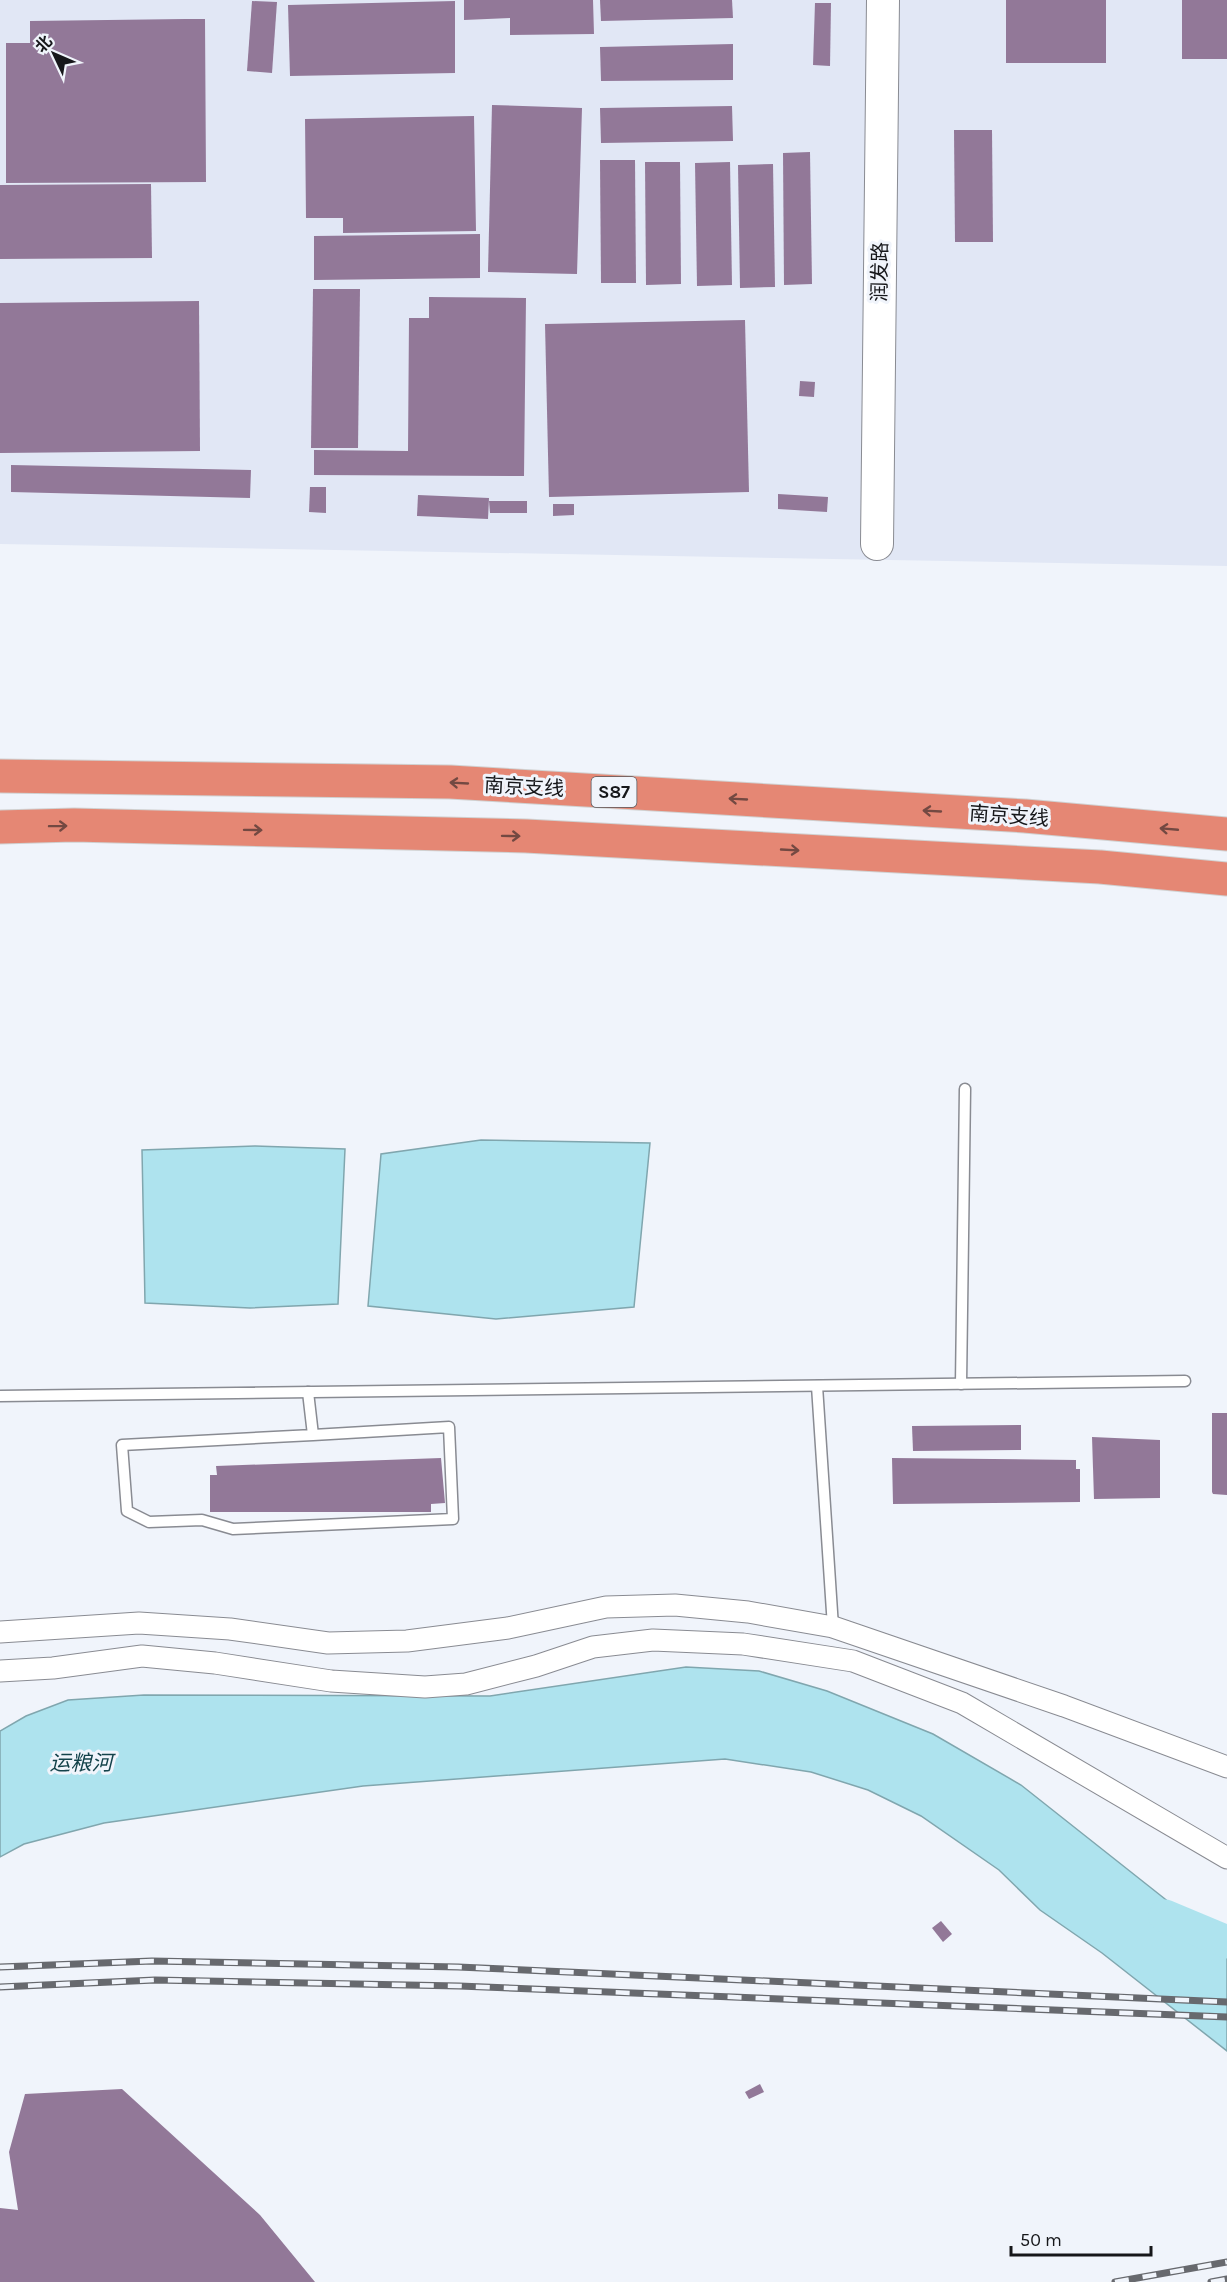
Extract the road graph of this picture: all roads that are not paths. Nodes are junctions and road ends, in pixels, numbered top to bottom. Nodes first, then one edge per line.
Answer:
1 (883, 0) edge
2 (877, 544) dead end
3 (0, 776) edge
4 (0, 826) edge
5 (1227, 834) edge
6 (1227, 879) edge
7 (965, 1089) dead end
8 (1185, 1381) dead end
9 (961, 1384) junction
10 (817, 1386) junction
11 (308, 1392) junction
12 (0, 1396) edge
13 (313, 1435) junction
14 (833, 1627) junction
15 (0, 1632) edge
16 (0, 1671) edge
17 (1227, 1767) edge
18 (1227, 1858) edge

1 - 2 street, 润发路
5 -> 3 highway, 南京支线 / S87
4 -> 6 highway
7 - 9 lane
8 - 9 lane
9 - 10 lane
10 - 11 lane
10 - 14 lane
11 - 12 lane
11 - 13 lane
13 - 13 lane
14 - 15 street
14 - 17 street
16 - 18 street

